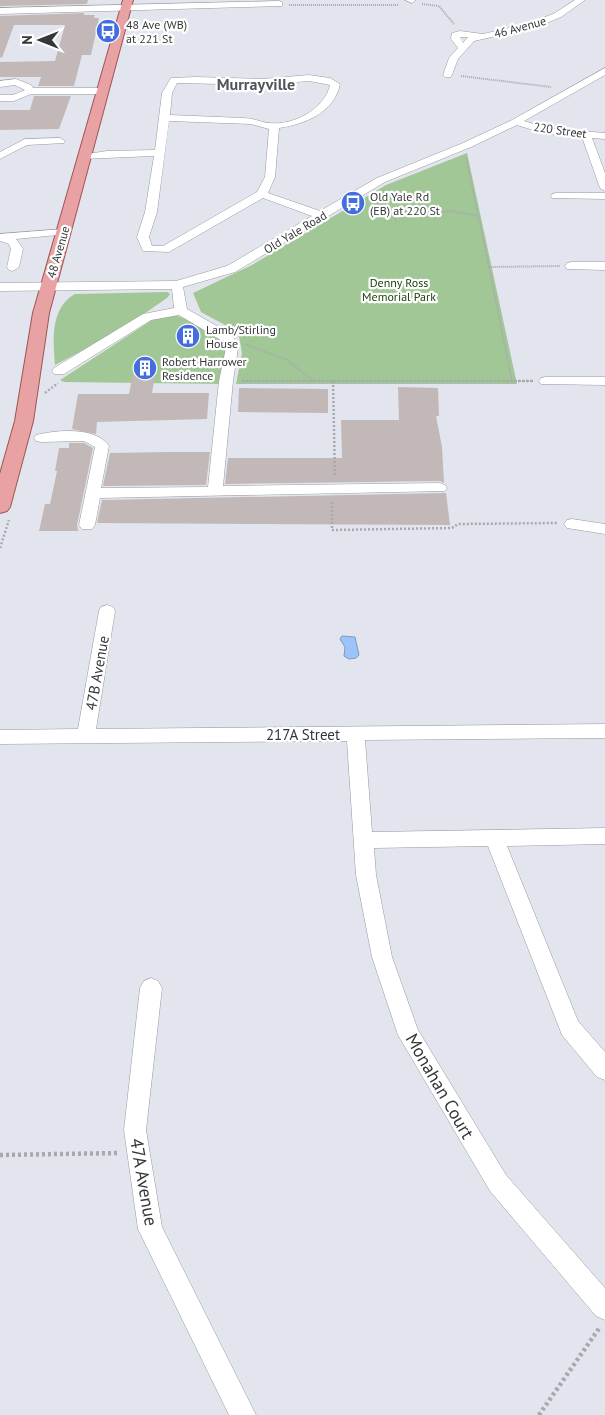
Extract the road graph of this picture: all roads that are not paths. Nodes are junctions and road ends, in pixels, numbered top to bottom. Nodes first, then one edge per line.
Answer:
1 (581, 0) edge
2 (234, 2) edge
3 (127, 4) edge
4 (278, 4) road end
5 (0, 11) edge
6 (484, 36) junction
7 (464, 48) junction
8 (605, 71) edge
9 (448, 75) road end
10 (0, 84) edge
11 (30, 91) junction
12 (103, 91) junction
13 (0, 98) edge
14 (165, 118) junction
15 (516, 122) junction
16 (272, 126) junction
17 (586, 135) junction
18 (605, 136) edge
19 (60, 141) dead end
20 (159, 155) junction
21 (0, 156) edge
22 (85, 157) junction
23 (605, 188) edge
24 (262, 194) junction
25 (556, 196) dead end
26 (605, 196) edge
27 (322, 216) junction
28 (64, 232) junction
29 (1, 238) edge
30 (571, 266) road end
31 (605, 266) edge
32 (14, 267) dead end
33 (176, 285) junction
34 (0, 287) edge
35 (48, 288) junction
36 (181, 311) junction
37 (58, 376) road end
38 (546, 382) road end
39 (605, 382) edge
40 (41, 438) dead end
41 (440, 488) dead end
42 (215, 491) junction
43 (93, 492) junction
44 (0, 506) edge
45 (572, 524) dead end
46 (87, 525) dead end
47 (605, 528) edge
48 (107, 611) dead end
49 (356, 734) junction
50 (86, 736) junction
51 (604, 736) edge
52 (0, 737) edge
53 (605, 836) edge
54 (495, 839) junction
55 (364, 840) junction
56 (151, 988) dead end
57 (605, 1069) edge
58 (605, 1306) edge
59 (243, 1415) edge

1 - 6 street, 46 Avenue
2 - 3 street
2 - 4 street
3 - 5 street
3 - 12 main road, 48 Avenue
6 - 7 street, 46 Avenue
6 - 7 street, 46 Avenue
7 - 9 street, 46 Avenue
8 - 15 street, Old Yale Road
10 - 11 street
11 - 12 street
11 - 13 street
12 - 22 main road, 48 Avenue
14 - 16 street
14 - 16 street
14 - 20 street
15 - 17 street, 220 Street
15 - 27 street, Old Yale Road
16 - 24 street
17 - 18 street, 220 Street
17 - 23 street
19 - 21 street
20 - 22 street
20 - 24 street
22 - 28 main road, 48 Avenue
24 - 27 street
25 - 26 street
27 - 33 street, Old Yale Road
28 - 29 street
28 - 35 main road, 48 Avenue
29 - 32 street
30 - 31 street
33 - 35 street, Old Yale Road
33 - 36 street
34 - 35 street, Old Yale Road
35 - 44 main road, 48 Avenue
36 - 37 street
36 - 42 street
38 - 39 street
40 - 43 street
41 - 42 street
42 - 43 street
43 - 46 street
45 - 47 street
48 - 50 street, 47B Avenue
49 - 50 street, 217A Street
49 - 51 street, 217A Street
49 - 55 street, Monahan Court
50 - 52 street, 217A Street
53 - 54 street
54 - 55 street
54 - 57 street
55 - 58 street, Monahan Court
56 - 59 street, 47A Avenue

